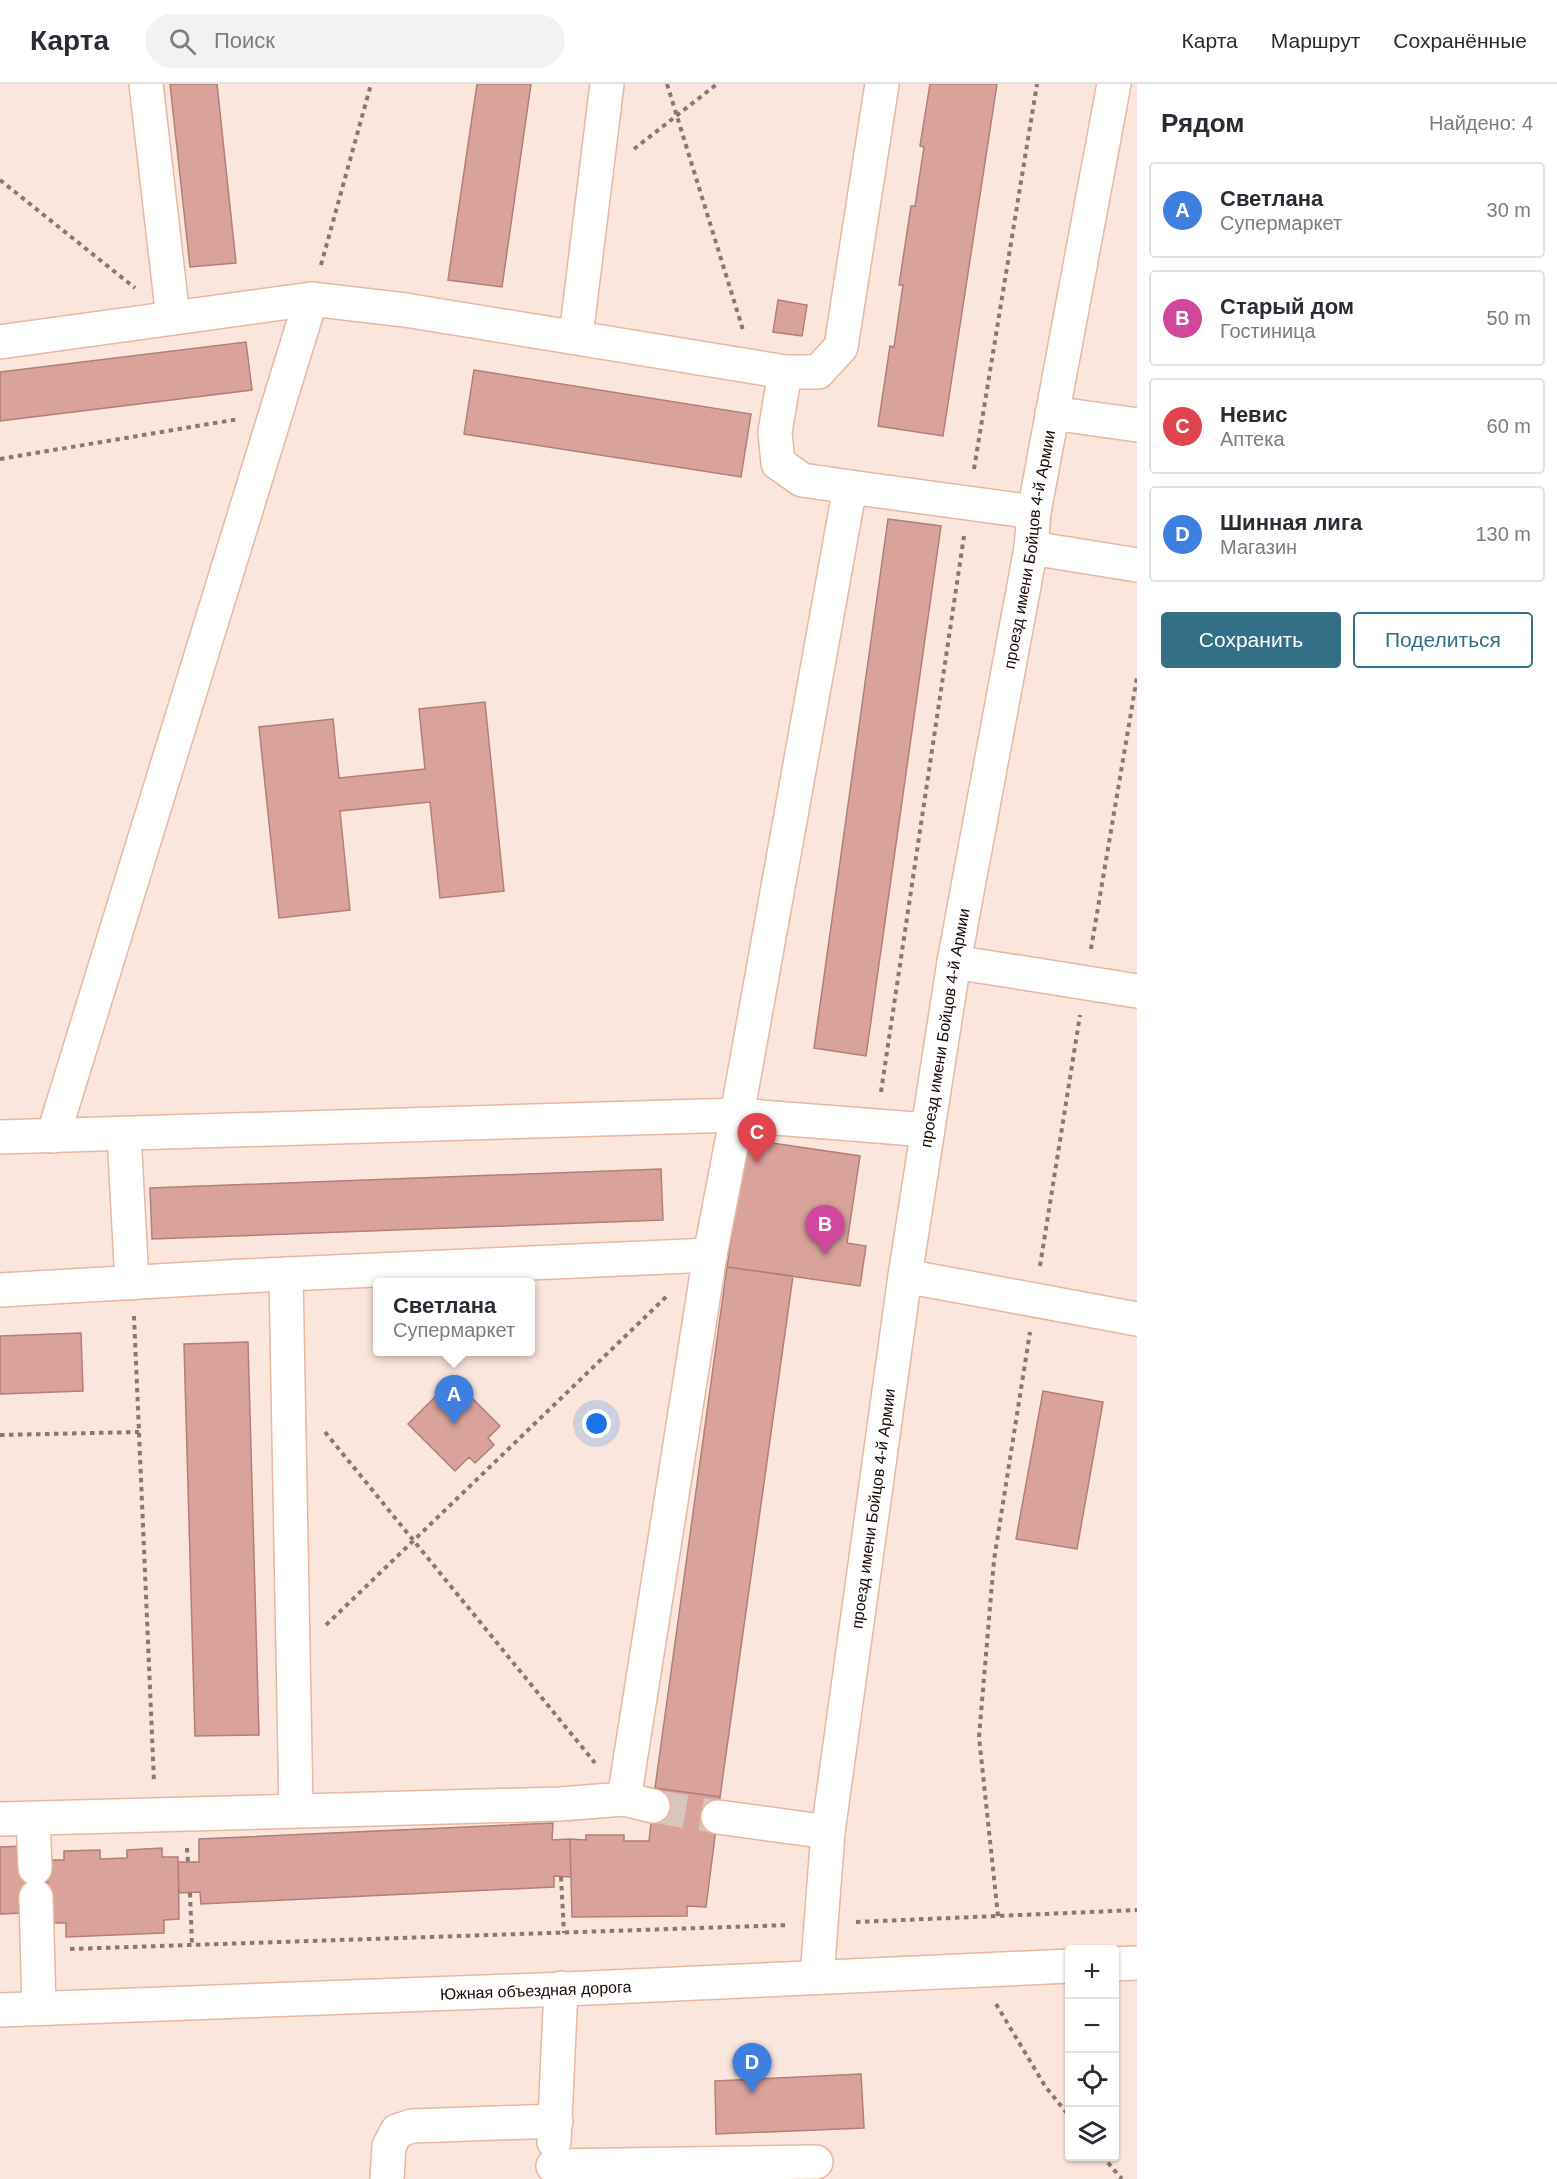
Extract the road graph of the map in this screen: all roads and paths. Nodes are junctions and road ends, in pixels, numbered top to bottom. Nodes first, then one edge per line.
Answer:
1 (146, 84) edge
2 (371, 84) edge
3 (607, 84) edge
4 (667, 84) edge
5 (717, 84) edge
6 (882, 84) edge
7 (1037, 84) edge
8 (1114, 84) edge
9 (677, 115) junction
10 (595, 179) junction
11 (0, 180) edge
12 (311, 299) junction
13 (173, 318) junction
14 (576, 336) junction
15 (0, 342) edge
16 (769, 369) junction
17 (276, 412) junction
18 (1052, 413) junction
19 (1137, 425) edge
20 (0, 459) edge
21 (850, 487) junction
22 (969, 503) junction
23 (1034, 512) junction
24 (1031, 548) junction
25 (1137, 565) edge
26 (1137, 678) edge
27 (954, 962) junction
28 (1085, 982) junction
29 (1137, 991) edge
30 (736, 1115) junction
31 (876, 1125) junction
32 (927, 1130) junction
33 (124, 1134) junction
34 (53, 1136) junction
35 (0, 1137) edge
36 (710, 1255) junction
37 (286, 1274) junction
38 (905, 1276) junction
39 (132, 1283) junction
40 (0, 1290) edge
41 (1034, 1302) junction
42 (1137, 1319) edge
43 (288, 1388) junction
44 (139, 1432) junction
45 (0, 1435) edge
46 (413, 1541) junction
47 (293, 1657) junction
48 (639, 1802) junction
49 (296, 1811) junction
50 (156, 1814) junction
51 (718, 1817) tunnel mouth
52 (33, 1818) junction
53 (0, 1819) edge
54 (828, 1832) junction
55 (561, 1877) dead end
56 (190, 1893) dead end
57 (998, 1916) dead end
58 (192, 1947) junction
59 (37, 1950) junction
60 (1137, 1963) edge
61 (1119, 1964) edge
62 (1065, 1966) edge
63 (976, 1970) junction
64 (817, 1977) junction
65 (561, 1988) junction
66 (39, 2008) junction
67 (0, 2010) edge
68 (1065, 2111) edge
69 (556, 2121) junction
70 (1106, 2161) edge
71 (816, 2162) dead end
72 (552, 2173) edge
73 (387, 2179) edge
74 (1122, 2179) edge

1 - 13 street
2 - 12 path
3 - 10 street
4 - 9 path
5 - 9 path
6 - 16 street
7 - 22 path
8 - 18 street, проезд имени Бойцов 4-й Армии
9 - 10 path
9 - 16 path
10 - 14 street
11 - 13 path
12 - 13 street
12 - 14 street
12 - 17 street
13 - 15 street
14 - 16 street
16 - 21 street
17 - 20 path
17 - 34 street
18 - 19 street
18 - 23 street, проезд имени Бойцов 4-й Армии
21 - 22 street
21 - 30 street
22 - 23 street
22 - 31 path
23 - 24 street, проезд имени Бойцов 4-й Армии
24 - 25 street
24 - 27 street, проезд имени Бойцов 4-й Армии
26 - 28 path
27 - 28 street
27 - 32 street, проезд имени Бойцов 4-й Армии
28 - 29 street
28 - 41 path
30 - 31 street
30 - 33 street
30 - 36 street
31 - 32 street
32 - 38 street, проезд имени Бойцов 4-й Армии
33 - 34 street
33 - 39 street
34 - 35 street
36 - 37 street
36 - 46 path
36 - 48 street
37 - 39 street
37 - 43 street
38 - 41 street
38 - 54 street, проезд имени Бойцов 4-й Армии
39 - 40 street
39 - 44 path
41 - 42 street
41 - 57 path
43 - 46 path
43 - 47 street
44 - 45 path
44 - 50 path
46 - 47 path
46 - 48 path
47 - 49 street
48 - 49 street
49 - 50 street
50 - 52 street
51 - 54 street
52 - 53 street
52 - 59 street
54 - 64 street, проезд имени Бойцов 4-й Армии
55 - 58 path
56 - 58 path
58 - 59 path
59 - 66 street
60 - 61 street
62 - 63 street, Южная объездная дорога
63 - 64 street, Южная объездная дорога
63 - 68 path
64 - 65 street, Южная объездная дорога
65 - 66 street, Южная объездная дорога
65 - 69 street
66 - 67 street, Южная объездная дорога
69 - 72 street
69 - 73 street
70 - 74 path
71 - 72 street

